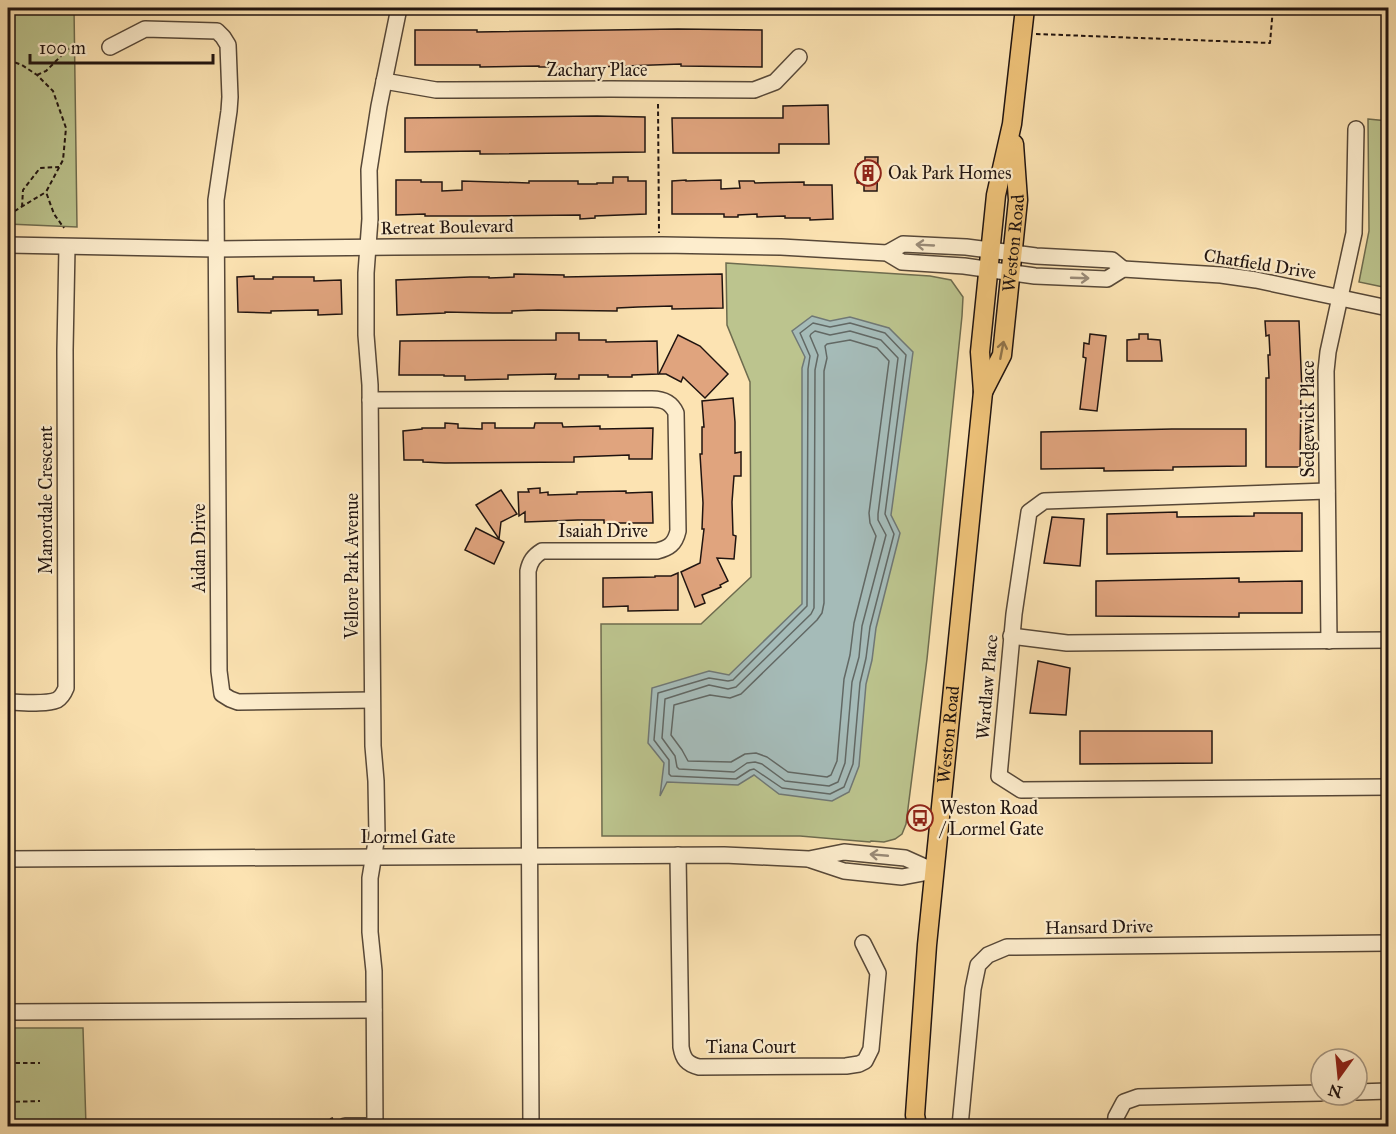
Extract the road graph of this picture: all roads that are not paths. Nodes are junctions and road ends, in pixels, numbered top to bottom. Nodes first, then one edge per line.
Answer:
1 (399, 8) edge
2 (1025, 8) edge
3 (110, 47) dead end
4 (799, 57) dead end
5 (384, 81) junction
6 (1012, 124) junction
7 (1356, 129) dead end
8 (8, 245) edge
9 (67, 247) junction
10 (368, 248) junction
11 (216, 249) junction
12 (991, 250) junction
13 (887, 253) junction
14 (1012, 253) junction
15 (1123, 269) junction
16 (989, 270) junction
17 (1011, 273) junction
18 (1340, 297) junction
19 (1389, 308) edge
20 (983, 392) junction
21 (370, 399) junction
22 (1328, 491) junction
23 (1011, 636) junction
24 (1389, 640) edge
25 (1329, 641) junction
26 (372, 700) junction
27 (8, 702) edge
28 (1389, 787) edge
29 (678, 855) junction
30 (529, 856) junction
31 (373, 857) junction
32 (8, 859) edge
33 (934, 871) junction
34 (863, 943) dead end
35 (1389, 943) edge
36 (374, 1010) junction
37 (8, 1012) edge
38 (1389, 1091) edge
39 (1369, 1092) edge
40 (1309, 1093) edge
41 (914, 1123) edge
42 (345, 1126) edge
43 (374, 1126) edge
44 (531, 1126) edge
45 (960, 1126) edge
46 (1115, 1126) edge

1 - 5 street, Vellore Park Avenue
2 - 6 main road, Weston Road
3 - 11 street
4 - 5 street, Zachary Place
5 - 10 street, Vellore Park Avenue
6 - 12 main road, Weston Road
6 - 14 main road, Weston Road
7 - 18 street, Sedgewick Place
8 - 9 street, Retreat Boulevard
9 - 11 street, Retreat Boulevard
9 - 27 street, Manordale Crescent
10 - 11 street, Retreat Boulevard
10 - 13 street, Retreat Boulevard
10 - 21 street, Vellore Park Avenue
11 - 26 street, Aidan Drive
12 -> 13 street, Retreat Boulevard
12 - 14 street, Retreat Boulevard
12 - 16 main road, Weston Road
13 - 16 street, Retreat Boulevard
14 - 15 street, Chatfield Drive
14 - 17 main road, Weston Road
17 -> 15 street, Chatfield Drive
15 - 18 street, Chatfield Drive
16 - 17 street, Chatfield Drive
16 - 20 main road, Weston Road
20 -> 17 main road, Weston Road
18 - 19 street, Chatfield Drive
18 - 22 street, Sedgewick Place
20 - 33 main road, Weston Road
21 - 26 street, Vellore Park Avenue
21 - 30 street, Isaiah Drive
22 - 23 street, Wardlaw Place
22 - 25 street, Sedgewick Place
23 - 25 street
23 - 28 street, Wardlaw Place
24 - 25 street
26 - 31 street, Vellore Park Avenue
29 - 30 street, Lormel Gate
29 - 33 street, Lormel Gate
29 - 34 street, Tiana Court
30 - 31 street, Lormel Gate
30 - 44 street, Isaiah Drive
31 - 32 street, Lormel Gate
31 - 36 street, Vellore Park Avenue
33 - 41 main road, Weston Road
35 - 45 street, Hansard Drive
36 - 37 street
36 - 43 street, Vellore Park Avenue
38 - 39 street
40 - 46 street
42 - 43 street

